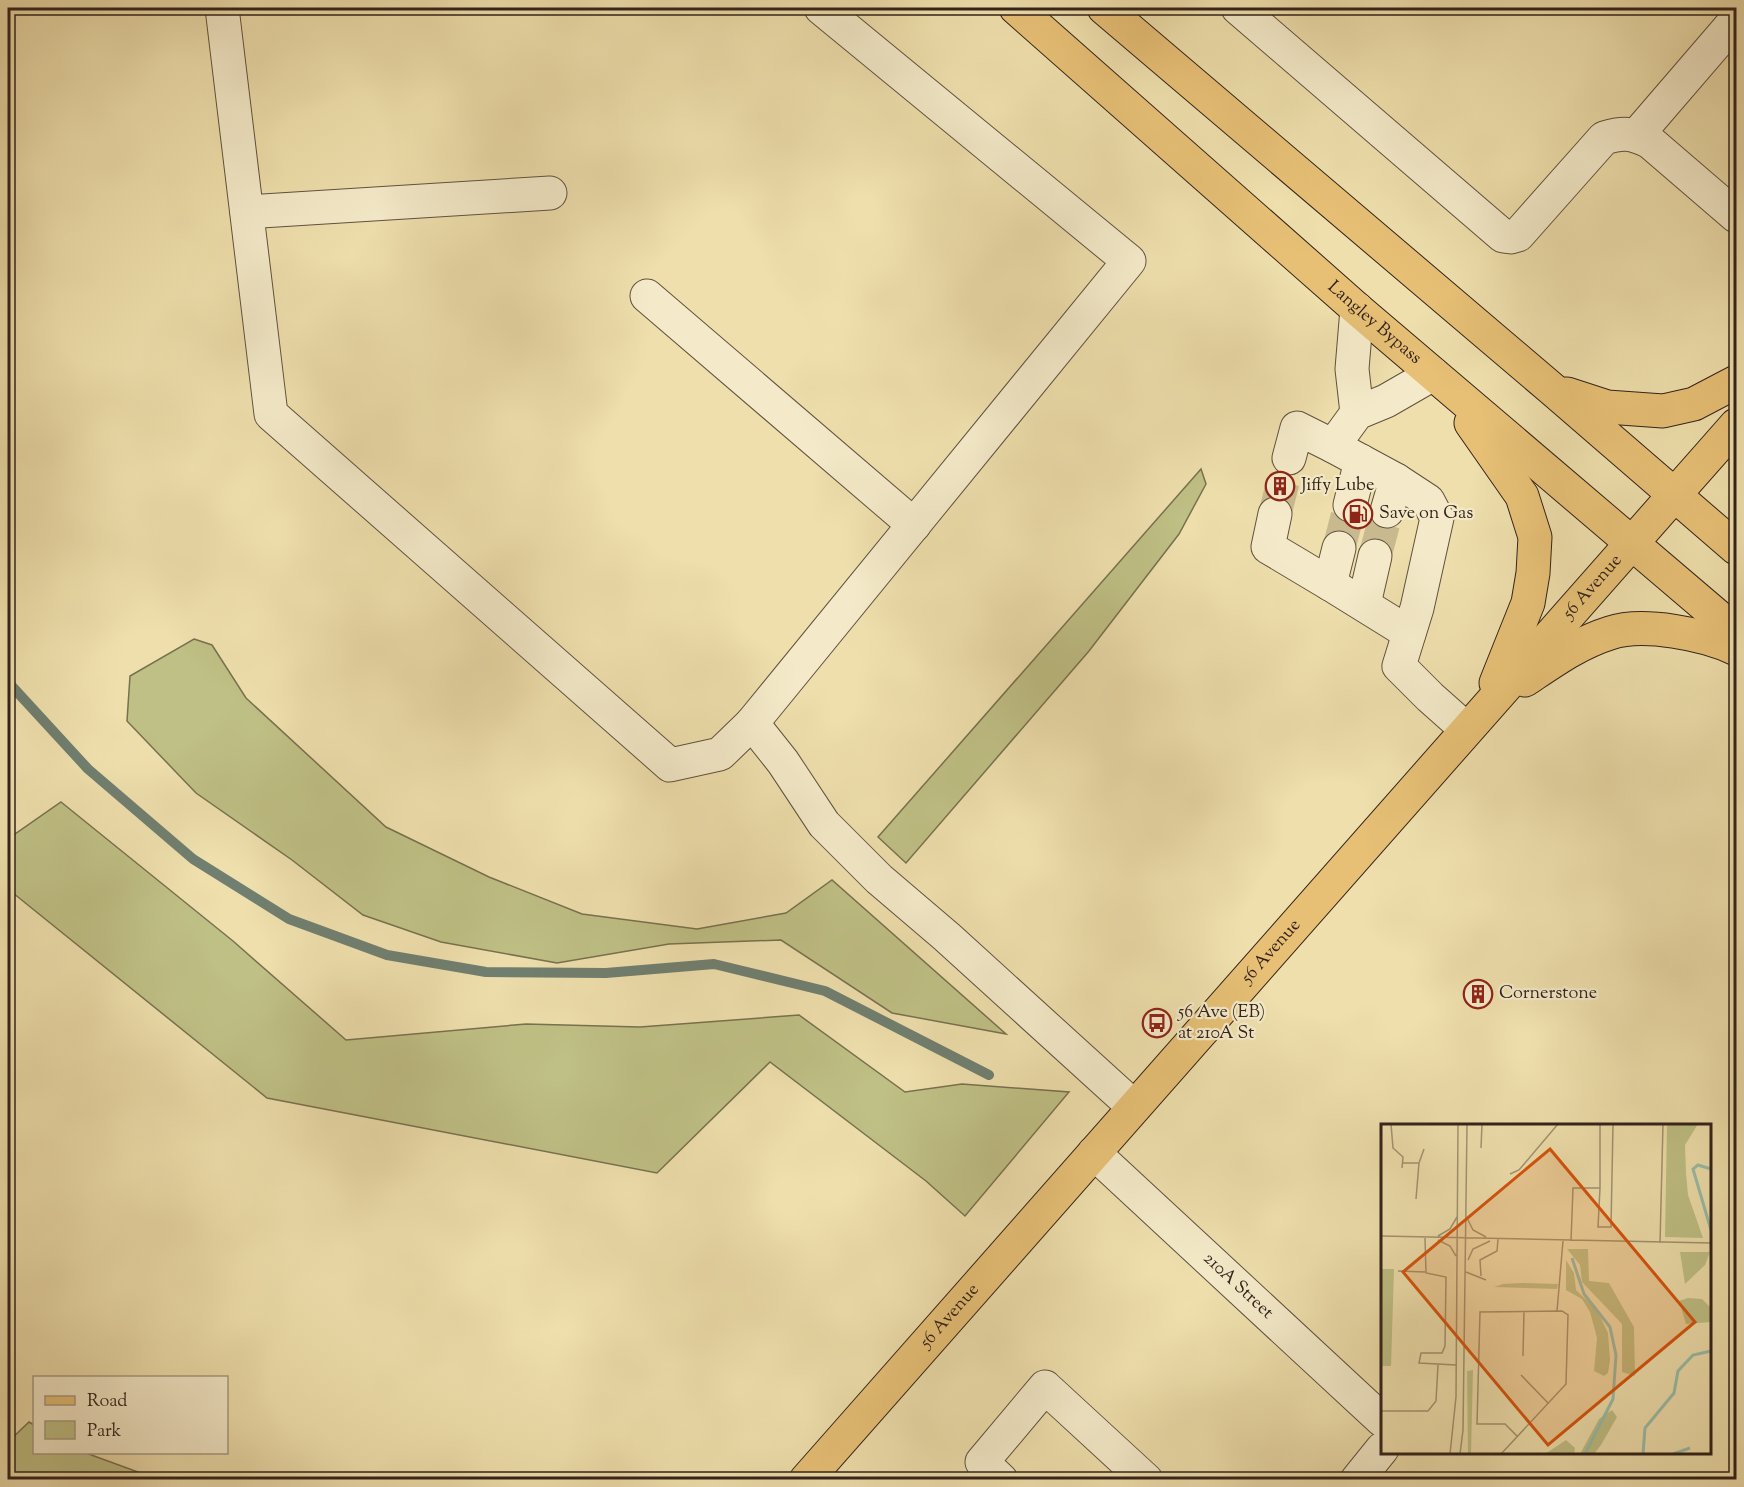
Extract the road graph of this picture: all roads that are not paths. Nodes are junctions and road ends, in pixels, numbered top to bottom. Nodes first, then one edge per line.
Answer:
1 (222, 8) edge
2 (821, 8) edge
3 (1016, 8) edge
4 (1104, 8) edge
5 (1238, 8) edge
6 (1737, 20) edge
7 (1637, 135) junction
8 (550, 193) dead end
9 (247, 212) junction
10 (1737, 216) edge
11 (647, 296) dead end
12 (1357, 309) junction
13 (1435, 376) junction
14 (1737, 382) edge
15 (1552, 389) junction
16 (1358, 412) junction
17 (1737, 425) edge
18 (1347, 453) junction
19 (1288, 458) tunnel mouth
20 (1396, 480) junction
21 (1675, 495) junction
22 (1350, 505) tunnel mouth
23 (1387, 511) tunnel mouth
24 (1275, 514) tunnel mouth
25 (914, 525) junction
26 (1632, 543) junction
27 (1339, 548) tunnel mouth
28 (1737, 548) edge
29 (1375, 556) tunnel mouth
30 (1330, 584) junction
31 (1364, 604) junction
32 (1737, 632) edge
33 (1409, 633) junction
34 (1737, 649) edge
35 (1488, 704) junction
36 (752, 723) junction
37 (1466, 729) junction
38 (1134, 1107) junction
39 (1094, 1153) junction
40 (1381, 1418) edge
41 (1381, 1451) edge
42 (806, 1479) edge
43 (1001, 1479) edge
44 (1146, 1479) edge
45 (1357, 1479) edge

1 - 9 street
2 - 25 street
3 - 12 main road, Langley Bypass
4 - 15 main road
5 - 7 street
6 - 7 street
7 - 10 street
8 - 9 street
9 - 36 street
11 - 25 street
12 - 13 main road, Langley Bypass
12 - 16 street
13 - 16 street
13 - 26 main road, Langley Bypass
13 - 35 main road
14 - 15 main road
15 - 21 main road
16 - 18 street
17 - 21 main road, 56 Avenue
18 - 19 street
18 - 20 street
18 - 22 street
20 - 23 street
20 - 33 street
21 - 26 main road, 56 Avenue
21 - 28 main road
24 - 30 street
25 - 36 street
26 - 32 main road, Langley Bypass
26 - 35 main road, 56 Avenue
27 - 30 street
29 - 31 street
30 - 31 street
31 - 33 street
33 - 37 street
34 - 35 main road
35 - 37 main road, 56 Avenue
36 - 38 street
37 - 38 main road, 56 Avenue
38 - 39 main road, 56 Avenue
39 - 40 street, 210A Street
39 - 42 main road, 56 Avenue
41 - 45 street
43 - 44 street

